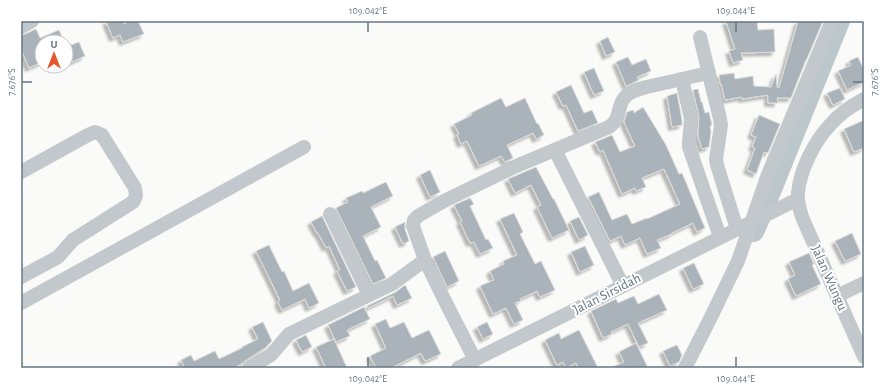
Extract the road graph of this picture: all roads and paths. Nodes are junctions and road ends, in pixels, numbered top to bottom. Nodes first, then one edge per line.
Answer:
1 (32, 21) edge
2 (832, 21) edge
3 (21, 27) edge
4 (700, 37) dead end
5 (709, 73) junction
6 (682, 79) junction
7 (864, 99) edge
8 (304, 147) dead end
9 (555, 150) junction
10 (21, 172) edge
11 (798, 199) junction
12 (330, 214) dead end
13 (754, 220) junction
14 (737, 229) junction
15 (720, 237) junction
16 (426, 260) junction
17 (21, 277) edge
18 (864, 283) edge
19 (623, 286) junction
20 (369, 295) junction
21 (837, 296) junction
22 (21, 303) edge
23 (864, 357) edge
24 (475, 360) junction
25 (249, 368) edge
26 (458, 368) edge
27 (685, 368) edge

1 - 3 street
2 - 13 street
4 - 5 street
5 - 6 street
5 - 14 street
6 - 9 street
6 - 15 street
7 - 11 street
8 - 22 street
9 - 16 street
9 - 19 street
10 - 17 street
11 - 13 street, Jalan Sirsidah
11 - 21 street, Jalan Wungu
12 - 20 street
13 - 14 street, Jalan Sirsidah
13 - 27 street
14 - 15 street, Jalan Sirsidah
15 - 19 street, Jalan Sirsidah
16 - 20 street
16 - 24 street
18 - 21 street
19 - 24 street, Jalan Sirsidah
20 - 25 street
21 - 23 street, Jalan Wungu
24 - 26 street, Jalan Sirsidah

